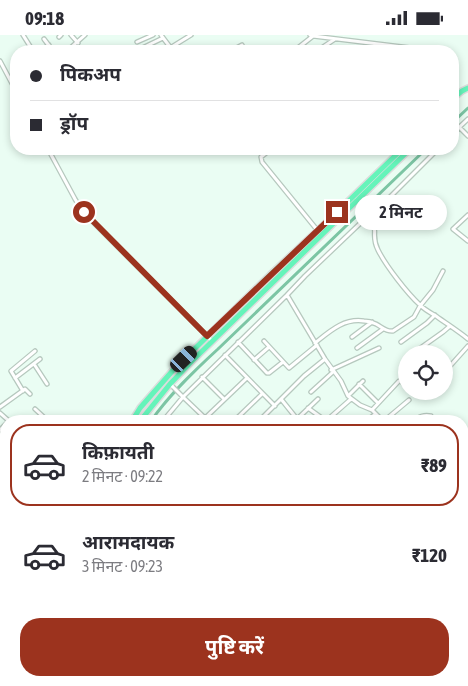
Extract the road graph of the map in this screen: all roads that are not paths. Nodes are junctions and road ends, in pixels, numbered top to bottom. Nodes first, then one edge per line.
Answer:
1 (72, 35) edge
2 (85, 35) edge
3 (152, 35) edge
4 (191, 35) edge
5 (312, 36) edge
6 (162, 37) edge
7 (335, 38) junction
8 (44, 39) dead end
9 (137, 42) dead end
10 (78, 43) junction
11 (49, 45) edge
12 (75, 45) edge
13 (147, 45) edge
14 (178, 45) edge
15 (301, 45) edge
16 (325, 45) edge
17 (383, 45) edge
18 (0, 61) edge
19 (10, 80) edge
20 (468, 119) edge
21 (460, 128) joint
22 (468, 136) edge
23 (51, 155) edge
24 (264, 155) edge
25 (396, 155) edge
26 (403, 155) edge
27 (432, 155) edge
28 (355, 197) junction
29 (371, 215) junction
30 (468, 215) edge
31 (318, 231) junction
32 (468, 241) edge
33 (443, 271) dead end
34 (287, 295) junction
35 (420, 305) junction
36 (435, 315) junction
37 (372, 322) junction
38 (450, 326) junction
39 (383, 329) junction
40 (207, 336) junction
41 (352, 337) dead end
42 (468, 339) edge
43 (212, 341) junction
44 (264, 341) dead end
45 (238, 342) junction
46 (401, 342) dead end
47 (316, 344) junction
48 (425, 345) edge
49 (468, 346) edge
50 (269, 347) junction
51 (357, 348) dead end
52 (379, 348) dead end
53 (35, 351) dead end
54 (225, 355) junction
55 (40, 359) dead end
56 (325, 359) junction
57 (254, 360) junction
58 (453, 362) edge
59 (283, 363) junction
60 (34, 364) junction
61 (332, 371) junction
62 (202, 377) junction
63 (15, 378) junction
64 (247, 378) junction
65 (363, 381) dead end
66 (398, 382) edge
67 (47, 384) dead end
68 (359, 385) junction
69 (172, 386) junction
70 (23, 391) junction
71 (311, 392) dead end
72 (30, 394) dead end
73 (262, 394) junction
74 (183, 397) junction
75 (350, 398) junction
76 (224, 399) junction
77 (281, 399) junction
78 (318, 399) dead end
79 (409, 400) dead end
80 (378, 403) junction
81 (275, 406) junction
82 (0, 407) edge
83 (308, 408) junction
84 (34, 409) dead end
85 (372, 410) junction
86 (376, 414) edge
87 (41, 415) edge
88 (136, 415) edge
89 (145, 415) edge
90 (168, 415) edge
91 (199, 415) edge
92 (208, 415) edge
93 (240, 415) edge
94 (265, 415) edge
95 (292, 415) edge
96 (301, 415) edge
97 (318, 415) edge
98 (333, 415) edge
99 (391, 415) edge

1 - 10 street
2 - 10 street
3 - 9 street
4 - 14 street
5 - 7 street
5 - 15 street
6 - 13 street
7 - 16 street
7 - 17 street
8 - 11 street
10 - 12 street
18 - 19 street
20 - 21 street
21 - 22 street
23 - 40 street
24 - 31 street
25 - 28 highway
26 - 28 highway
27 - 29 street
28 - 29 street
28 - 31 highway
28 - 43 highway
29 - 34 street
29 - 35 street
30 - 32 street
31 - 40 highway
33 - 35 street
34 - 45 street
34 - 47 street
35 - 36 street
35 - 39 street
36 - 38 street
36 - 46 street
37 - 39 street
37 - 41 street
37 - 47 street
38 - 42 street
38 - 48 street
39 - 51 street
40 - 43 street
40 - 88 highway
43 - 69 highway
44 - 50 street
45 - 54 street
45 - 57 street
47 - 56 street
47 - 59 street
49 - 58 street
50 - 57 street
50 - 59 street
52 - 61 street
53 - 63 street
54 - 62 street
54 - 64 street
55 - 60 street
56 - 61 street
56 - 77 street
57 - 59 street
60 - 63 street
60 - 67 street
61 - 71 street
61 - 75 street
62 - 74 street
62 - 76 street
63 - 70 street
64 - 73 street
64 - 76 street
65 - 68 street
66 - 80 street
68 - 75 street
68 - 80 street
69 - 74 street
69 - 89 highway
70 - 72 street
70 - 82 street
73 - 81 street
73 - 93 street
74 - 90 street
74 - 91 street
75 - 85 street
75 - 98 street
76 - 92 street
77 - 81 street
77 - 95 street
78 - 83 street
79 - 99 street
80 - 85 street
81 - 94 street
83 - 96 street
83 - 97 street
84 - 87 street
85 - 86 street

